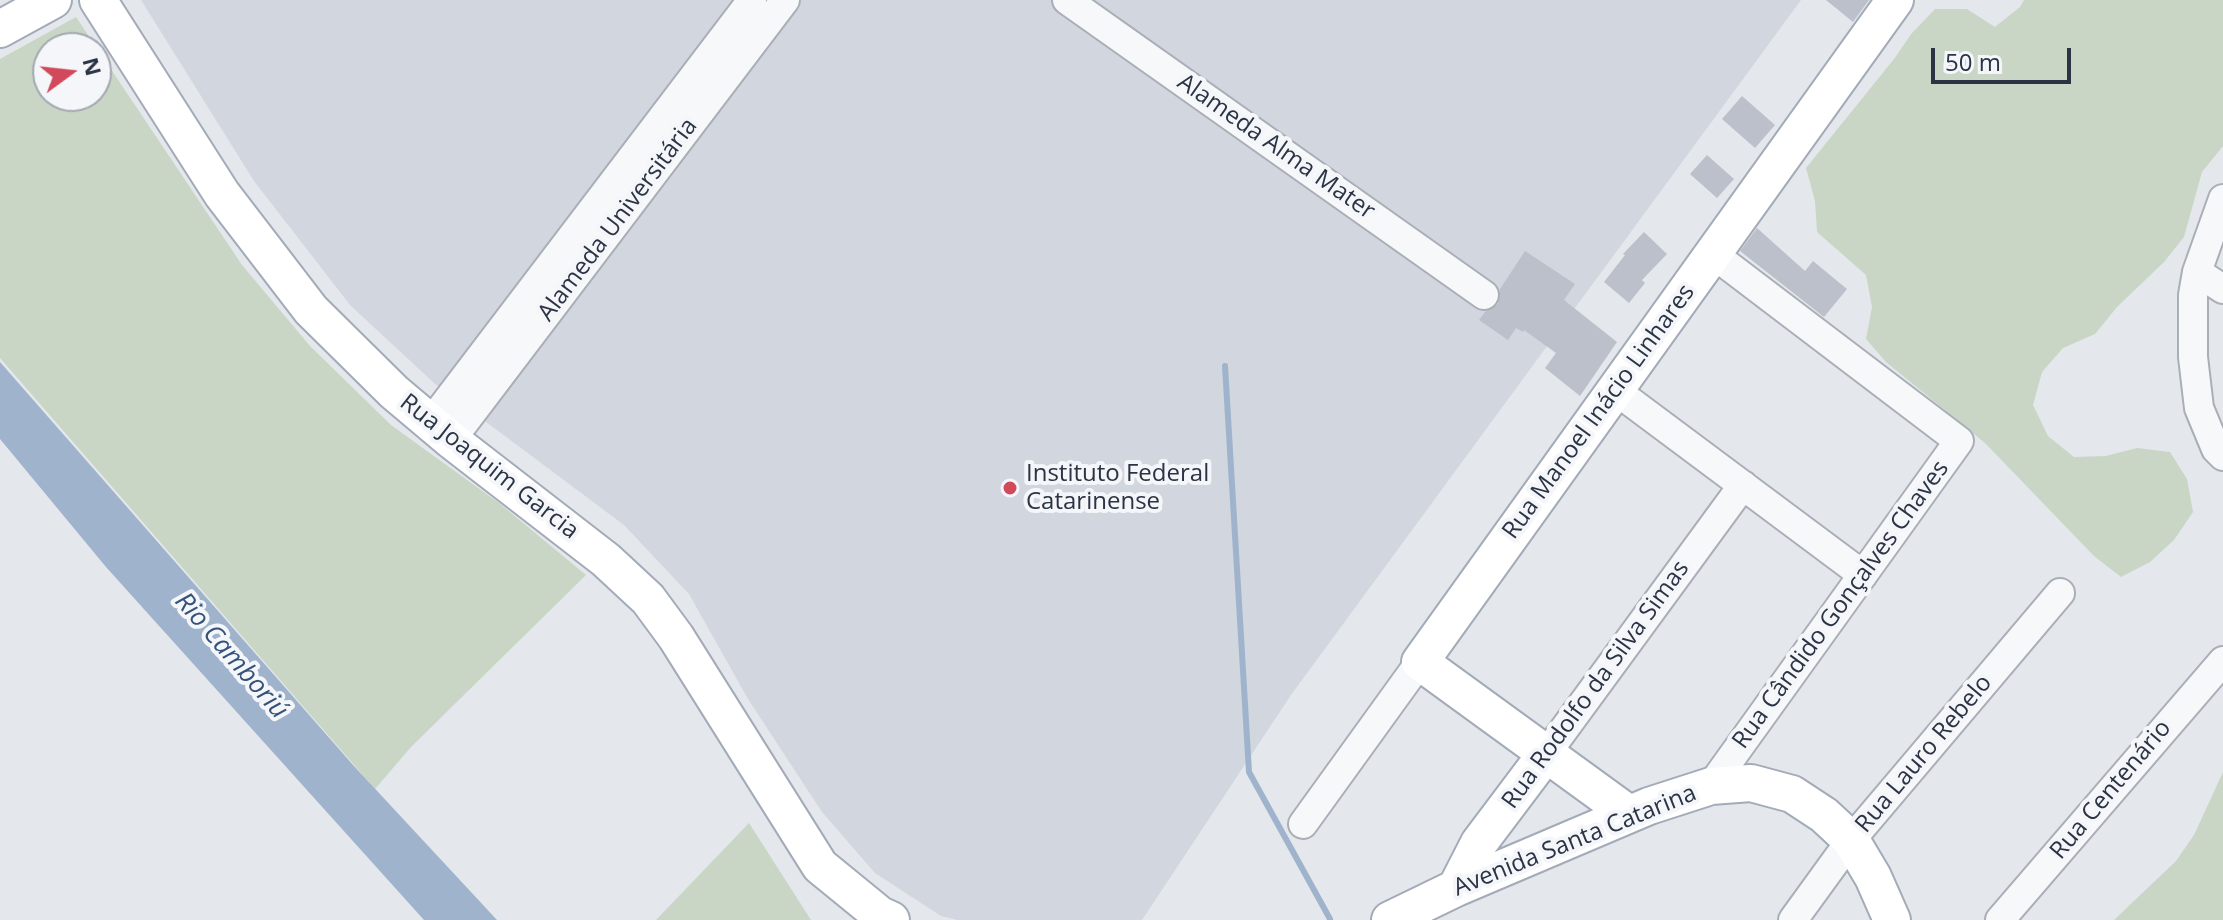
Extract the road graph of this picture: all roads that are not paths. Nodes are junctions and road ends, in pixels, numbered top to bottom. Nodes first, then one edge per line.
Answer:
1 (53, 0) edge
2 (98, 0) edge
3 (752, 0) edge
4 (785, 0) edge
5 (1067, 0) edge
6 (1895, 0) edge
7 (0, 29) edge
8 (2223, 199) edge
9 (1713, 254) junction
10 (2197, 272) junction
11 (2223, 289) edge
12 (1484, 295) dead end
13 (1615, 390) junction
14 (441, 431) junction
15 (2223, 456) edge
16 (1743, 485) junction
17 (1863, 575) junction
18 (2060, 593) dead end
19 (2223, 661) edge
20 (1420, 662) junction
21 (1546, 754) junction
22 (1711, 786) junction
23 (1629, 814) junction
24 (1303, 824) dead end
25 (1851, 840) junction
26 (820, 866) junction
27 (1456, 888) junction
28 (845, 920) edge
29 (891, 920) edge
30 (1390, 920) edge
31 (1793, 920) edge
32 (1892, 920) edge
33 (2000, 920) edge

1 - 7 main road
2 - 14 main road, Rua Joaquim Garcia
3 - 14 street, Alameda Universitária
4 - 14 street, Alameda Universitária
5 - 12 street, Alameda Alma Mater
6 - 9 main road, Rua Manoel Inácio Linhares
8 - 10 street
9 - 13 main road, Rua Manoel Inácio Linhares
9 - 17 street, Rua Cândido Gonçalves Chaves
10 - 11 street
10 - 15 street
13 - 16 street
13 - 20 main road, Rua Manoel Inácio Linhares
14 - 26 main road, Rua Joaquim Garcia
16 - 17 street
16 - 21 street, Rua Rodolfo da Silva Simas
17 - 22 street, Rua Cândido Gonçalves Chaves
18 - 25 street, Rua Lauro Rebelo
19 - 33 street, Rua Centenário
20 - 21 main road
20 - 24 street, Rua Manoel Inácio Linhares
21 - 23 main road
21 - 27 main road, Rua Rodolfo da Silva Simas
22 - 23 main road, Avenida Santa Catarina
22 - 25 main road, Avenida Santa Catarina
23 - 27 main road, Avenida Santa Catarina
25 - 31 street, Rua Lauro Rebelo
25 - 32 main road, Avenida Santa Catarina
26 - 28 main road
26 - 29 main road, Rua Joaquim Garcia
27 - 30 main road, Avenida Santa Catarina

